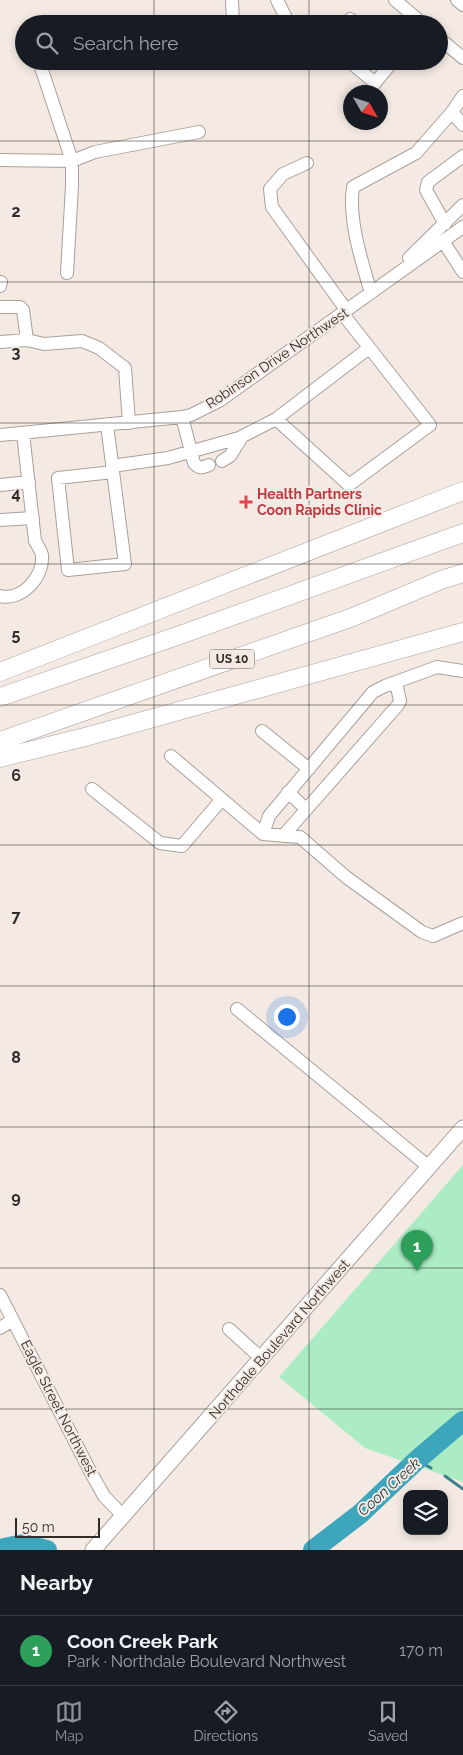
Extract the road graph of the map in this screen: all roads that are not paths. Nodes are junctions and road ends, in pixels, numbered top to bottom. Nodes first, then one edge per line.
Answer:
1 (232, 0) edge
2 (277, 0) edge
3 (395, 0) edge
4 (457, 0) edge
5 (463, 5) edge
6 (233, 15) edge
7 (284, 15) edge
8 (412, 15) edge
9 (448, 46) edge
10 (463, 58) edge
11 (43, 70) edge
12 (360, 70) edge
13 (386, 70) edge
14 (463, 96) edge
15 (452, 112) junction
16 (463, 125) edge
17 (199, 132) dead end
18 (463, 156) edge
19 (0, 160) edge
20 (72, 161) junction
21 (307, 163) dead end
22 (463, 205) edge
23 (445, 224) junction
24 (463, 227) edge
25 (443, 241) junction
26 (463, 272) edge
27 (67, 273) dead end
28 (372, 293) junction
29 (0, 307) edge
30 (344, 312) junction
31 (27, 340) junction
32 (0, 342) edge
33 (369, 348) junction
34 (182, 418) junction
35 (276, 419) junction
36 (130, 423) junction
37 (107, 425) junction
38 (23, 433) junction
39 (0, 436) edge
40 (242, 437) junction
41 (190, 451) junction
42 (222, 460) dead end
43 (209, 465) dead end
44 (112, 469) junction
45 (28, 482) junction
46 (0, 485) edge
47 (463, 491) edge
48 (33, 518) junction
49 (0, 520) edge
50 (463, 533) edge
51 (463, 573) edge
52 (0, 596) edge
53 (463, 632) edge
54 (463, 671) edge
55 (0, 672) edge
56 (402, 680) junction
57 (0, 697) edge
58 (262, 731) dead end
59 (0, 741) edge
60 (171, 756) dead end
61 (0, 758) edge
62 (309, 769) junction
63 (92, 789) dead end
64 (288, 792) junction
65 (222, 799) junction
66 (306, 809) junction
67 (264, 834) junction
68 (283, 836) junction
69 (463, 923) edge
70 (237, 1009) dead end
71 (463, 1128) edge
72 (429, 1167) junction
73 (0, 1295) edge
74 (13, 1320) junction
75 (0, 1328) edge
76 (229, 1329) dead end
77 (262, 1359) junction
78 (124, 1516) junction
79 (97, 1546) edge

1 - 6 street
2 - 7 street
3 - 8 street
4 - 5 street
9 - 10 street
11 - 20 street
12 - 13 street
14 - 15 street
15 - 16 street
15 - 28 street
17 - 20 street
18 - 23 street
19 - 20 street
20 - 27 street
21 - 30 street
22 - 23 street, Robinson Drive Northwest
23 - 28 street, Robinson Drive Northwest
24 - 25 street, Robinson Drive Northwest
25 - 26 street
25 - 28 street, Robinson Drive Northwest
28 - 30 street, Robinson Drive Northwest
29 - 31 street
30 - 33 street
30 - 34 street, Robinson Drive Northwest
31 - 32 street
31 - 36 street
33 - 35 street
33 - 35 street
34 - 36 street, Robinson Drive Northwest
34 - 41 street
35 - 40 street
36 - 37 street, Robinson Drive Northwest
37 - 38 street, Robinson Drive Northwest
37 - 44 street
38 - 39 street, Robinson Drive Northwest
38 - 45 street
40 - 41 street
40 - 42 street
41 - 43 street
41 - 44 street
44 - 44 street
45 - 46 street
45 - 48 street
47 - 55 highway
48 - 49 street
48 - 52 street
50 - 57 highway
51 - 59 highway, US 10
53 - 61 highway
54 - 56 street
56 - 62 street
56 - 66 street
58 - 62 street
60 - 65 street
62 - 64 street
63 - 65 street
64 - 66 street
64 - 67 street
65 - 67 street
66 - 68 street
67 - 68 street
68 - 69 street
70 - 72 street
71 - 72 main road, Northdale Boulevard Northwest
72 - 77 main road, Northdale Boulevard Northwest
73 - 74 street, Eagle Street Northwest
74 - 75 street
74 - 78 street, Eagle Street Northwest
76 - 77 street
77 - 78 main road, Northdale Boulevard Northwest
78 - 79 main road, Northdale Boulevard Northwest

